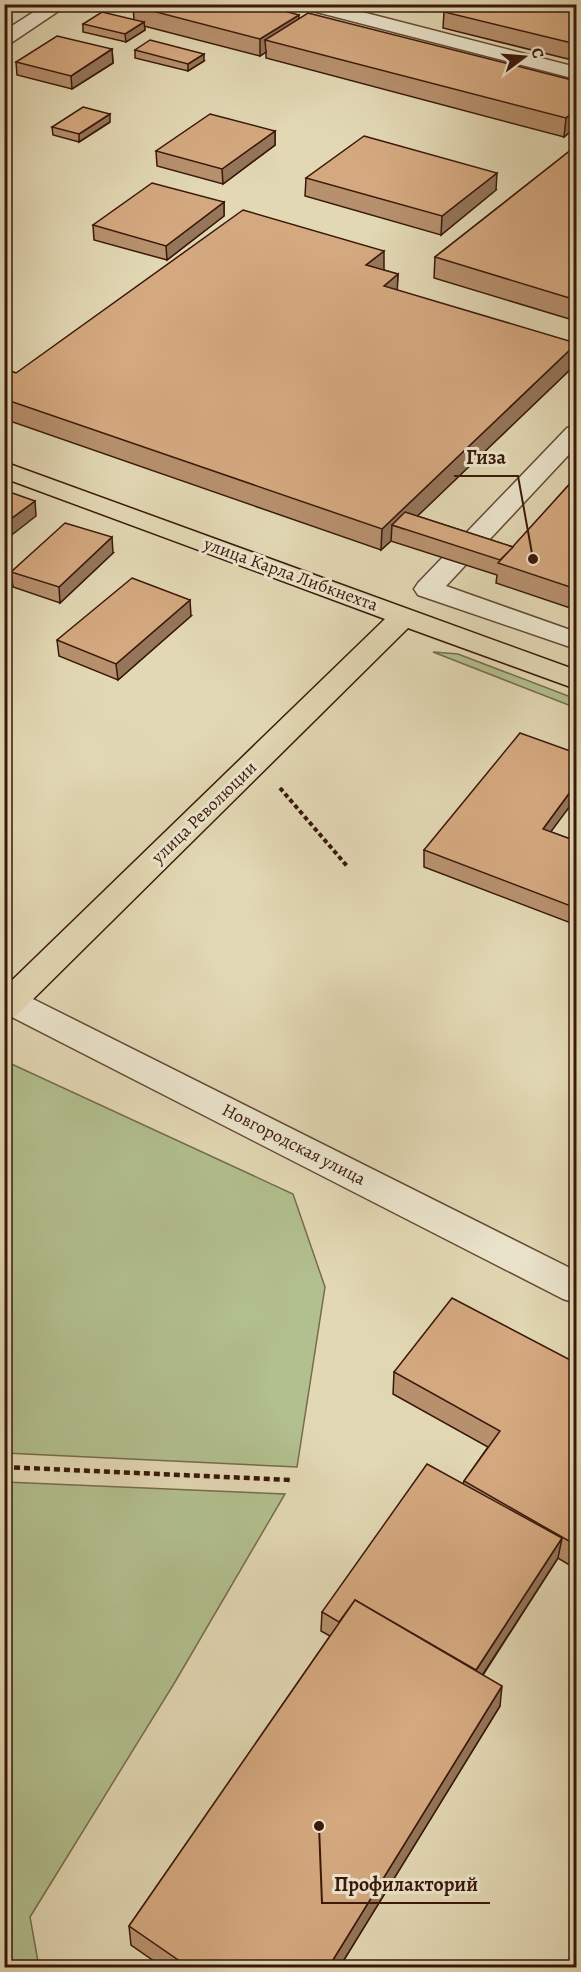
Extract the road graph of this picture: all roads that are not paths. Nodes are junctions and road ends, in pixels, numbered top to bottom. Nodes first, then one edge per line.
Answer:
1 (60, 4) edge
2 (307, 4) edge
3 (4, 39) edge
4 (576, 73) edge
5 (576, 433) edge
6 (4, 469) edge
7 (404, 616) junction
8 (576, 641) edge
9 (576, 680) edge
10 (8, 1005) edge
11 (576, 1288) edge

1 - 3 street
2 - 4 street
5 - 8 street
6 - 7 main road, улица Карла Либкнехта
7 - 9 main road, улица Карла Либкнехта
7 - 10 main road, улица Революции
10 - 11 street, Новгородская улица

